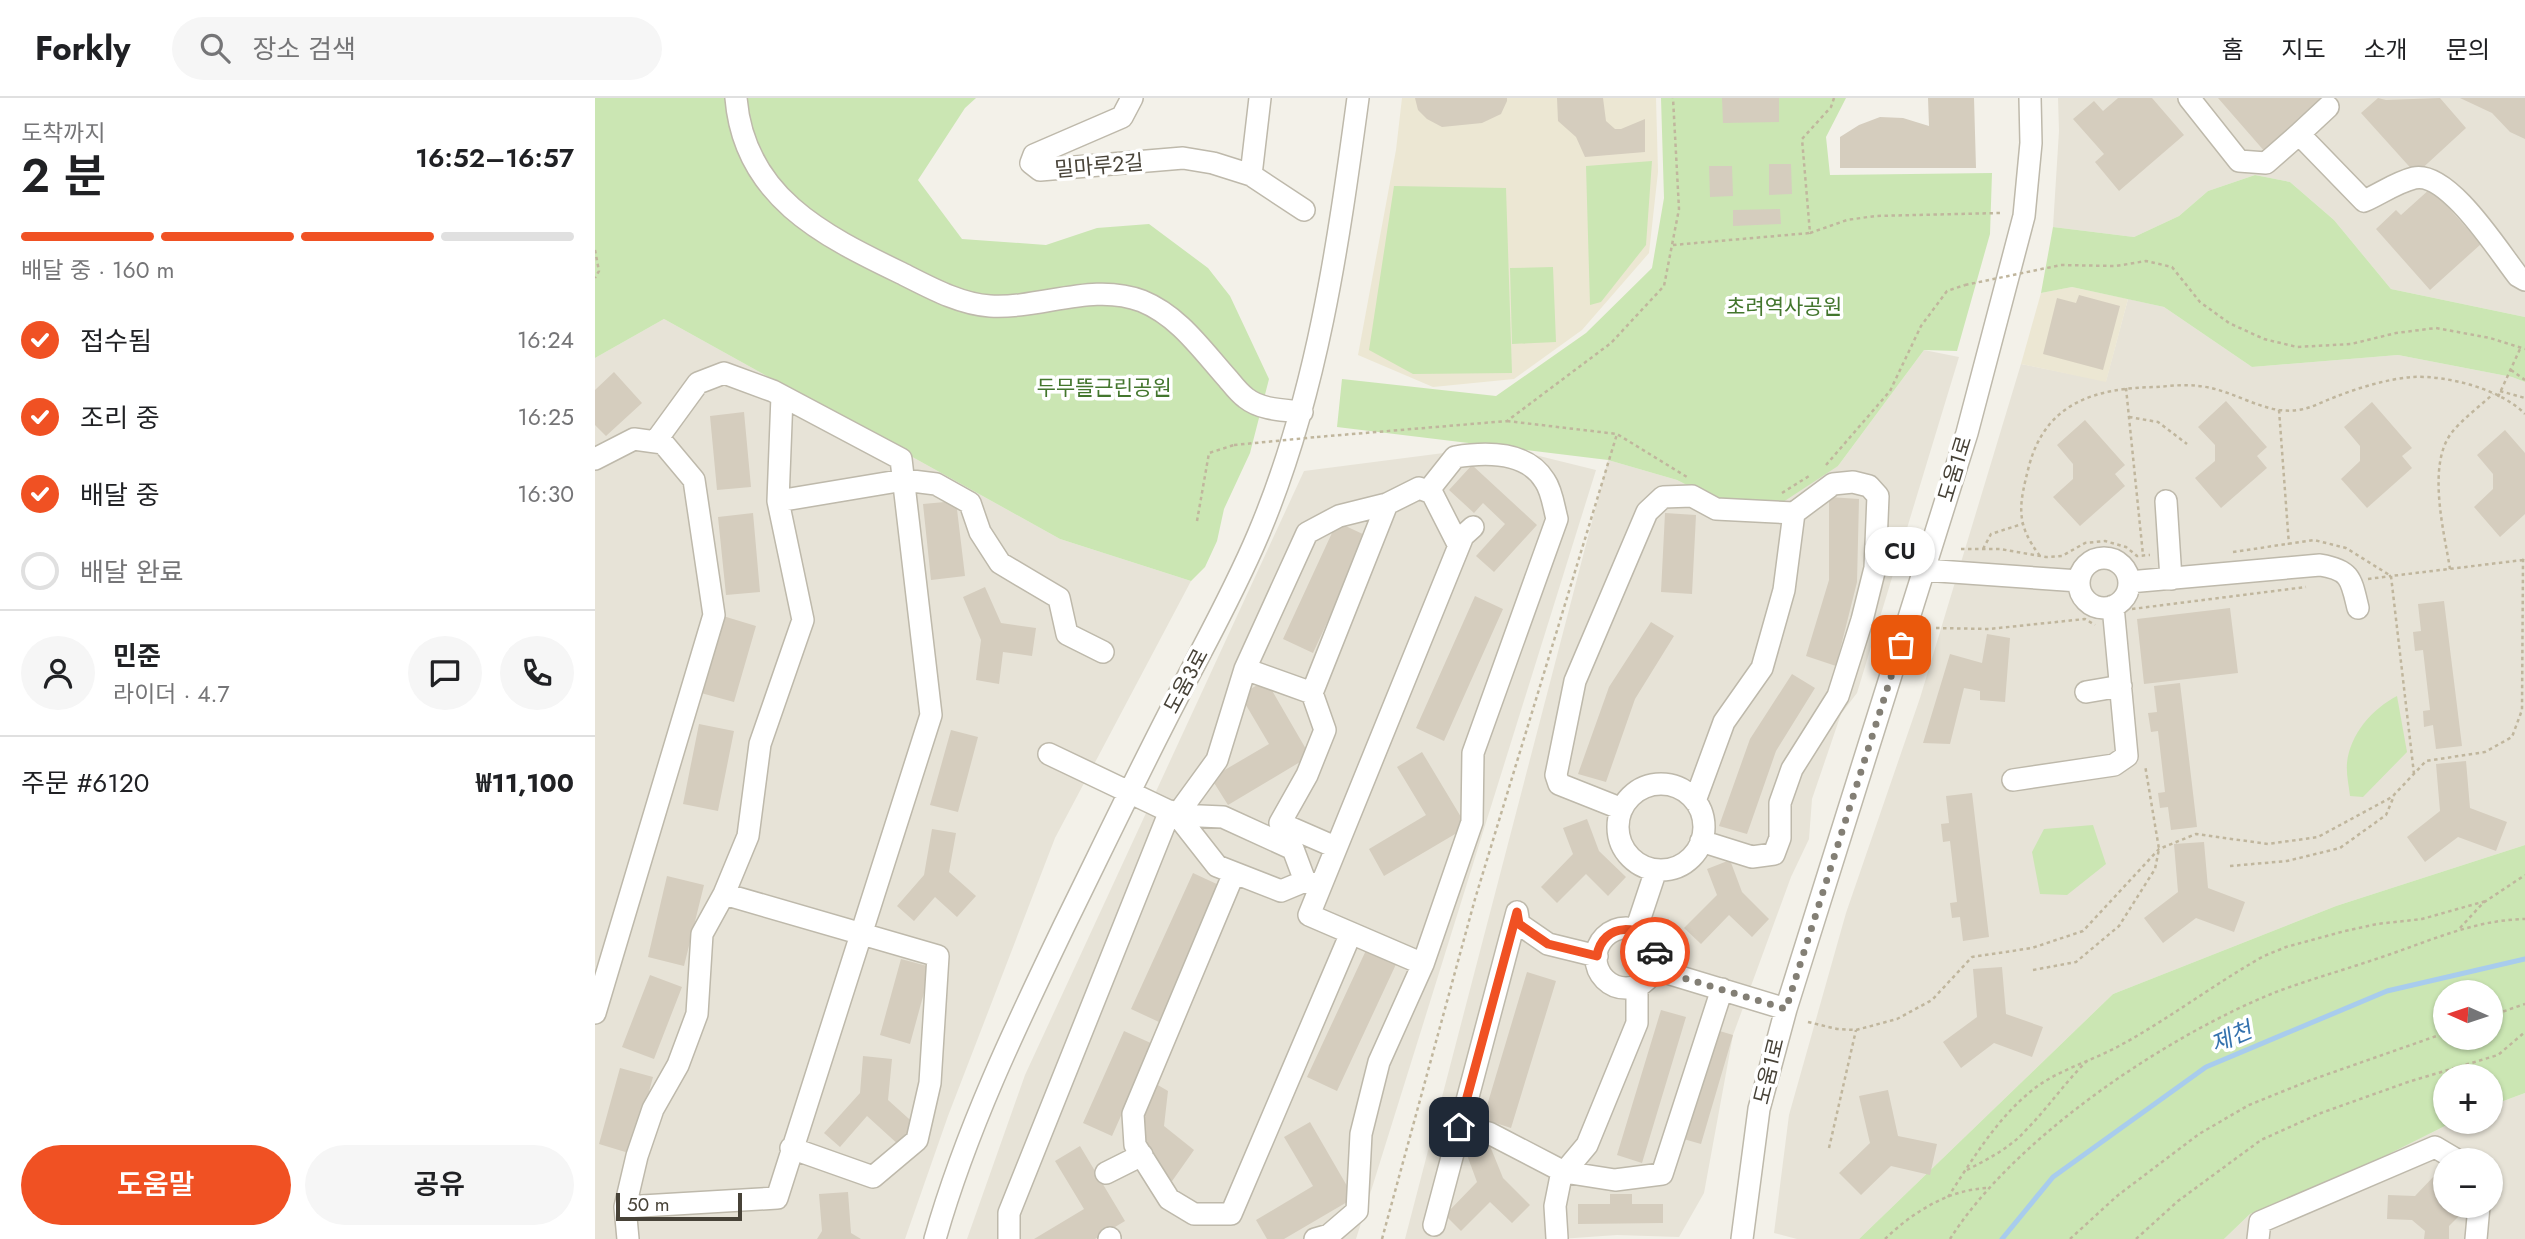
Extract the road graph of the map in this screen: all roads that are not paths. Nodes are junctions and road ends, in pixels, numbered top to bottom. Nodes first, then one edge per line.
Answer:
1 (736, 98) edge
2 (1132, 98) edge
3 (1260, 98) edge
4 (1357, 98) edge
5 (2030, 98) edge
6 (2189, 98) edge
7 (2328, 107) dead end
8 (2299, 134) junction
9 (1251, 175) junction
10 (1304, 210) dead end
11 (2525, 280) edge
12 (782, 396) junction
13 (1301, 412) junction
14 (655, 442) junction
15 (595, 459) edge
16 (904, 480) junction
17 (1427, 491) junction
18 (778, 500) junction
19 (2166, 501) dead end
20 (1387, 504) junction
21 (1794, 513) junction
22 (1473, 527) dead end
23 (1459, 545) junction
24 (1924, 570) junction
25 (2171, 579) junction
26 (2079, 581) junction
27 (2129, 582) junction
28 (2358, 608) dead end
29 (2121, 612) junction
30 (1103, 652) dead end
31 (1245, 669) junction
32 (2121, 686) junction
33 (2086, 692) dead end
34 (1311, 693) junction
35 (1049, 754) dead end
36 (2013, 780) dead end
37 (1128, 793) junction
38 (1695, 801) junction
39 (1622, 809) junction
40 (1173, 813) junction
41 (1701, 841) junction
42 (1335, 847) junction
43 (1656, 870) junction
44 (1234, 873) junction
45 (1312, 883) junction
46 (724, 894) junction
47 (1636, 930) junction
48 (1351, 933) junction
49 (860, 934) junction
50 (1597, 956) junction
51 (1423, 964) junction
52 (1654, 969) junction
53 (1637, 985) junction
54 (1722, 989) junction
55 (1786, 1009) junction
56 (595, 1013) edge
57 (1459, 1127) junction
58 (791, 1148) junction
59 (2437, 1148) edge
60 (1142, 1155) junction
61 (1565, 1172) junction
62 (1106, 1173) dead end
63 (625, 1207) junction
64 (2478, 1218) edge
65 (1434, 1225) dead end
66 (1557, 1238) edge
67 (628, 1239) edge
68 (935, 1239) edge
69 (1009, 1239) edge
70 (1315, 1239) edge
71 (1742, 1239) edge
72 (2258, 1239) edge
73 (2476, 1239) edge

1 - 13 street
2 - 9 street, 밀마루2길
3 - 9 street
4 - 13 street, 도움3로
5 - 24 street, 도움1로
6 - 8 street
7 - 8 street
8 - 11 street
9 - 10 street, 밀마루2길
12 - 14 street
12 - 16 street
12 - 18 street
13 - 37 street, 도움3로
14 - 15 street
14 - 56 street
16 - 18 street
16 - 30 street
16 - 49 street
17 - 20 street
17 - 23 street
17 - 51 street
18 - 46 street
19 - 25 street
20 - 31 street
20 - 34 street
21 - 38 street
21 - 39 street
21 - 41 street
22 - 23 street
23 - 42 street
24 - 26 street
24 - 55 street, 도움1로
25 - 27 street
25 - 28 street
26 - 27 street
26 - 29 street
27 - 29 street
29 - 32 street
31 - 34 street
31 - 40 street
32 - 33 street
32 - 36 street
34 - 42 street
35 - 37 street
37 - 40 street
37 - 68 street, 도움3로
38 - 39 street
38 - 41 street
39 - 43 street
40 - 44 street
40 - 45 street
40 - 69 street
41 - 43 street
42 - 45 street
43 - 47 street
44 - 45 street
44 - 60 street
45 - 48 street
46 - 49 street
46 - 63 street
47 - 50 street
47 - 52 street
48 - 51 street
48 - 60 street
49 - 58 street
49 - 58 street
50 - 53 street
50 - 57 street
51 - 70 street
52 - 53 street
52 - 54 street
53 - 61 street
54 - 55 street
54 - 61 street
55 - 71 street, 도움1로
57 - 61 street
57 - 65 street
58 - 63 street
59 - 72 street
60 - 62 street
61 - 66 street
63 - 67 street
64 - 73 street

